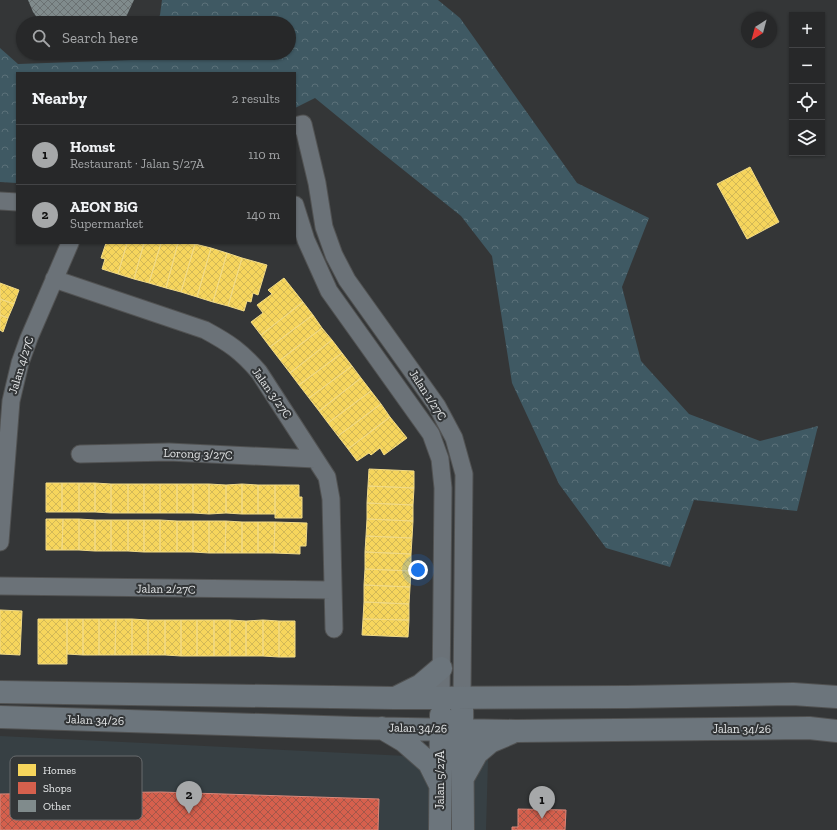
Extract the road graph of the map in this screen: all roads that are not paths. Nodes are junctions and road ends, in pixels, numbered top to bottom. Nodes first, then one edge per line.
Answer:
1 (296, 126) edge
2 (0, 201) edge
3 (16, 202) edge
4 (296, 212) edge
5 (300, 239) edge
6 (70, 244) edge
7 (54, 279) junction
8 (80, 454) dead end
9 (315, 459) junction
10 (0, 542) edge
11 (0, 586) edge
12 (332, 590) junction
13 (334, 629) dead end
14 (442, 668) junction
15 (0, 692) edge
16 (837, 697) edge
17 (394, 698) junction
18 (452, 698) junction
19 (0, 717) edge
20 (381, 728) junction
21 (441, 729) junction
22 (462, 729) junction
23 (516, 731) junction
24 (837, 731) edge
25 (463, 778) junction
26 (440, 785) junction
27 (440, 830) edge
28 (463, 830) edge

1 - 18 street, Jalan 1/27C
2 - 3 street
4 - 5 street, Jalan 1/27C
5 - 14 street, Jalan 1/27C
6 - 7 street, Jalan 4/27C
7 - 9 street, Jalan 3/27C
7 - 10 street, Jalan 4/27C
8 - 9 street, Lorong 3/27C
9 - 12 street, Jalan 3/27C
11 - 12 street, Jalan 2/27C
12 - 13 street, Jalan 3/27C
14 - 17 main road
14 - 18 street, Jalan 1/27C
15 - 17 main road
16 - 18 main road
17 - 18 main road
18 - 21 main road, Jalan 5/27A
18 - 22 main road, Jalan 5/27A
19 - 20 main road, Jalan 34/26
20 - 21 main road, Jalan 34/26
20 - 26 main road
21 - 22 main road, Jalan 34/26
21 - 26 main road, Jalan 5/27A
22 - 23 main road, Jalan 34/26
22 - 25 main road, Jalan 5/27A
23 - 24 main road, Jalan 34/26
23 - 25 main road
25 - 28 main road, Jalan 5/27A
26 - 27 main road, Jalan 5/27A

